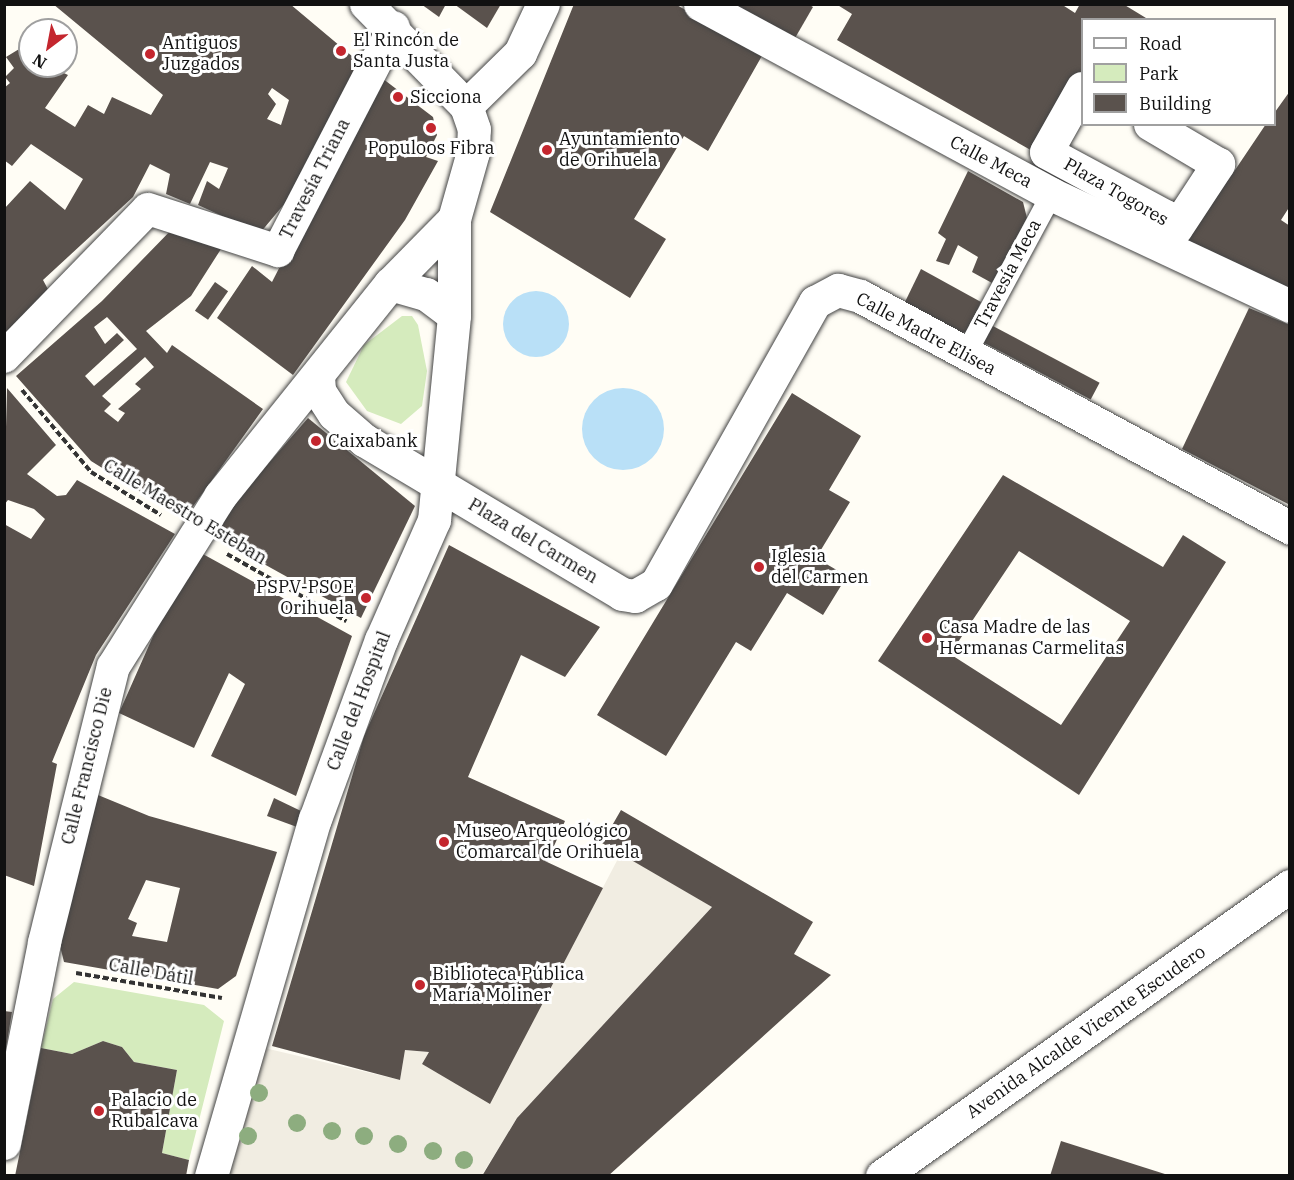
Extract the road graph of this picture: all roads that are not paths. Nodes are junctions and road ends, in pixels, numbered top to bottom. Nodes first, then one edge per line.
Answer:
1 (366, 4) edge
2 (543, 4) edge
3 (700, 4) edge
4 (394, 27) junction
5 (1081, 91) edge
6 (466, 106) junction
7 (1153, 126) edge
8 (1051, 194) junction
9 (454, 219) junction
10 (390, 284) junction
11 (1290, 306) edge
12 (454, 315) junction
13 (965, 354) junction
14 (4, 357) edge
15 (318, 376) junction
16 (429, 471) junction
17 (1290, 528) edge
18 (656, 584) joint
19 (1290, 886) edge
20 (4, 1143) edge
21 (211, 1176) edge
22 (882, 1176) edge

1 - 4 street
2 - 6 street
3 - 8 street, Calle Meca
4 - 6 street
4 - 14 street, Travesía Triana
5 - 7 street, Plaza Togores
6 - 9 street
8 - 11 street, Calle Meca
8 - 13 lane, Travesía Meca
9 - 10 street, Calle Francisco Die
9 - 12 street, Calle del Hospital
10 - 12 street
10 - 15 street, Calle Francisco Die
12 - 16 street, Calle del Hospital
13 - 17 street, Calle Madre Elisea
13 - 18 street, Calle Madre Elisea
15 - 16 street, Plaza del Carmen
15 - 20 street, Calle Francisco Die
16 - 18 street, Plaza del Carmen
16 - 21 street, Calle del Hospital
19 - 22 street, Avenida Alcalde Vicente Escudero

